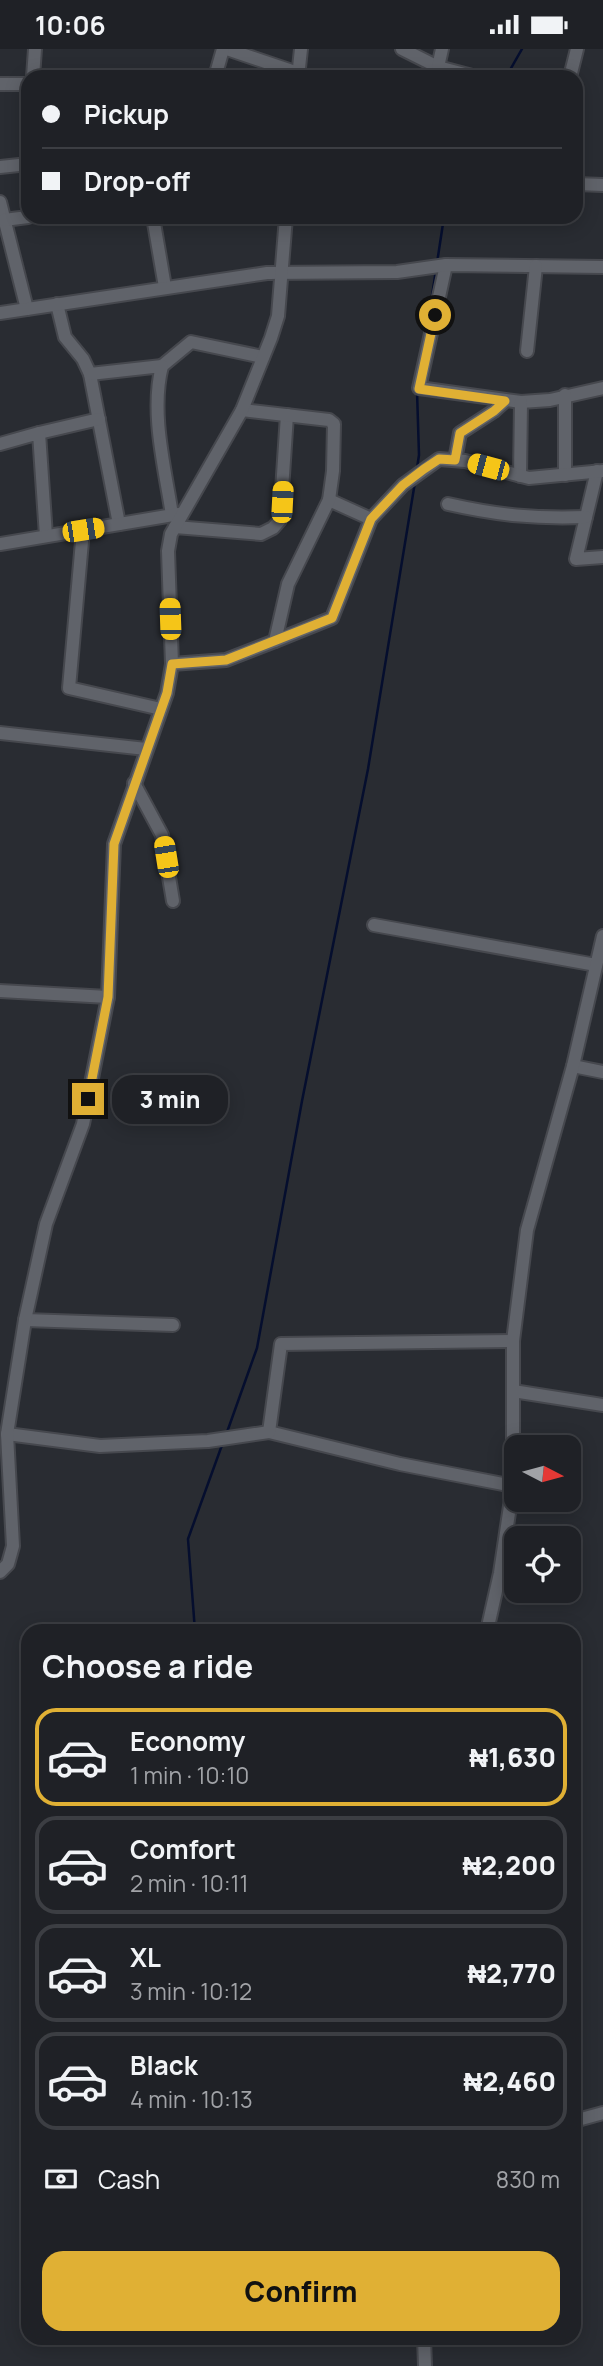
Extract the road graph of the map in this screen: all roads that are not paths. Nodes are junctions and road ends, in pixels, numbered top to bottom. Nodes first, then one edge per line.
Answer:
1 (35, 49) edge
2 (225, 49) edge
3 (301, 49) edge
4 (402, 49) edge
5 (442, 49) edge
6 (577, 49) edge
7 (438, 67) junction
8 (34, 70) edge
9 (218, 70) edge
10 (284, 70) edge
11 (299, 70) edge
12 (449, 70) edge
13 (572, 70) edge
14 (0, 84) edge
15 (21, 84) edge
16 (21, 165) edge
17 (0, 167) edge
18 (583, 184) edge
19 (603, 185) edge
20 (0, 202) edge
21 (21, 218) edge
22 (4, 220) junction
23 (154, 224) edge
24 (285, 224) edge
25 (443, 266) junction
26 (536, 266) junction
27 (603, 267) edge
28 (280, 272) junction
29 (166, 287) junction
30 (57, 304) junction
31 (27, 309) junction
32 (0, 313) edge
33 (527, 351) dead end
34 (263, 357) junction
35 (162, 366) junction
36 (90, 374) junction
37 (603, 388) edge
38 (565, 395) junction
39 (505, 401) junction
40 (521, 402) junction
41 (242, 410) junction
42 (287, 415) junction
43 (99, 419) junction
44 (39, 433) junction
45 (0, 444) edge
46 (455, 460) junction
47 (600, 471) edge
48 (565, 475) junction
49 (520, 477) junction
50 (329, 500) junction
51 (448, 504) dead end
52 (586, 517) junction
53 (177, 519) junction
54 (371, 519) junction
55 (119, 524) junction
56 (83, 530) junction
57 (46, 536) junction
58 (0, 544) edge
59 (603, 557) edge
60 (275, 641) junction
61 (172, 664) junction
62 (161, 709) junction
63 (0, 733) edge
64 (146, 749) junction
65 (134, 783) junction
66 (173, 901) dead end
67 (374, 925) dead end
68 (603, 936) edge
69 (596, 965) junction
70 (598, 988) edge
71 (0, 991) edge
72 (108, 997) junction
73 (573, 1066) junction
74 (603, 1072) edge
75 (25, 1320) junction
76 (173, 1325) dead end
77 (513, 1341) junction
78 (513, 1391) junction
79 (603, 1405) edge
80 (269, 1432) junction
81 (7, 1434) junction
82 (513, 1435) edge
83 (504, 1484) edge
84 (509, 1512) edge
85 (0, 1572) edge
86 (489, 1624) edge
87 (603, 2113) edge
88 (581, 2119) edge
89 (424, 2345) edge
90 (425, 2366) edge

1 - 8 street
2 - 9 street
2 - 10 street
3 - 11 street
4 - 7 street
5 - 7 street
6 - 13 street
7 - 12 street
14 - 15 street
16 - 17 street
18 - 19 street
20 - 22 street
21 - 22 street
22 - 31 street
23 - 29 street
24 - 28 street
25 - 26 street
25 - 28 street
25 - 39 street
26 - 27 street
26 - 33 street
28 - 29 street
28 - 34 street
29 - 30 street
30 - 31 street
30 - 36 street
31 - 32 street
34 - 35 street
34 - 41 street
35 - 36 street
35 - 53 street
36 - 43 street
37 - 38 street
38 - 40 street
38 - 48 street
39 - 40 street
39 - 46 street
40 - 49 street
41 - 42 street
41 - 53 street
42 - 50 street
42 - 53 street
43 - 44 street
43 - 55 street
44 - 45 street
44 - 57 street
46 - 49 street
46 - 54 street
47 - 48 street
47 - 52 street
48 - 49 street
50 - 54 street
50 - 60 street
51 - 52 street
52 - 59 street
53 - 55 street
53 - 61 street
54 - 60 street
55 - 56 street
56 - 57 street
56 - 62 street
57 - 58 street
60 - 61 street
61 - 62 street
62 - 64 street
63 - 64 street
64 - 65 street
65 - 66 street
65 - 72 street
67 - 69 street
68 - 69 street
69 - 70 street
70 - 73 street
71 - 72 street
72 - 75 street
73 - 74 street
73 - 77 street
75 - 76 street
75 - 81 street
77 - 78 street
77 - 80 street
78 - 79 street
78 - 82 street
80 - 81 street
80 - 83 street
81 - 85 street
84 - 86 street
87 - 88 street
89 - 90 street

